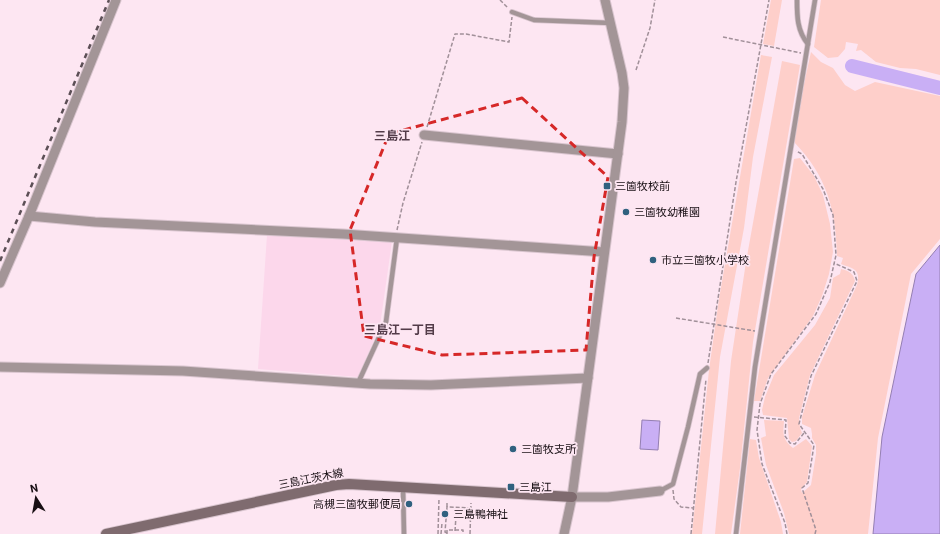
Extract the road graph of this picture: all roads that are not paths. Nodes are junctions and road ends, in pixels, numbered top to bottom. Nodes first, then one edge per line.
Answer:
1 (116, 0) edge
2 (604, 0) edge
3 (797, 0) edge
4 (815, 0) edge
5 (512, 12) road end
6 (611, 23) junction
7 (808, 44) junction
8 (424, 135) road end
9 (618, 154) junction
10 (29, 216) junction
11 (397, 238) junction
12 (604, 252) junction
13 (0, 283) edge
14 (0, 367) edge
15 (707, 368) road end
16 (588, 378) junction
17 (358, 383) junction
18 (403, 487) junction
19 (660, 491) joint
20 (572, 497) junction
21 (106, 534) edge
22 (404, 534) edge
23 (564, 534) edge
24 (736, 534) edge

1 - 10 street
2 - 6 street
3 - 7 lane
4 - 7 lane
5 - 6 lane
6 - 9 street
7 - 24 lane
8 - 9 street
9 - 12 street
10 - 11 street
10 - 13 street
11 - 12 street
11 - 17 lane
12 - 16 street
14 - 17 street
15 - 19 lane
16 - 17 street
16 - 20 street
18 - 20 main road, 三島江茨木線
18 - 21 main road, 三島江茨木線
18 - 22 lane
19 - 20 street
20 - 23 street

